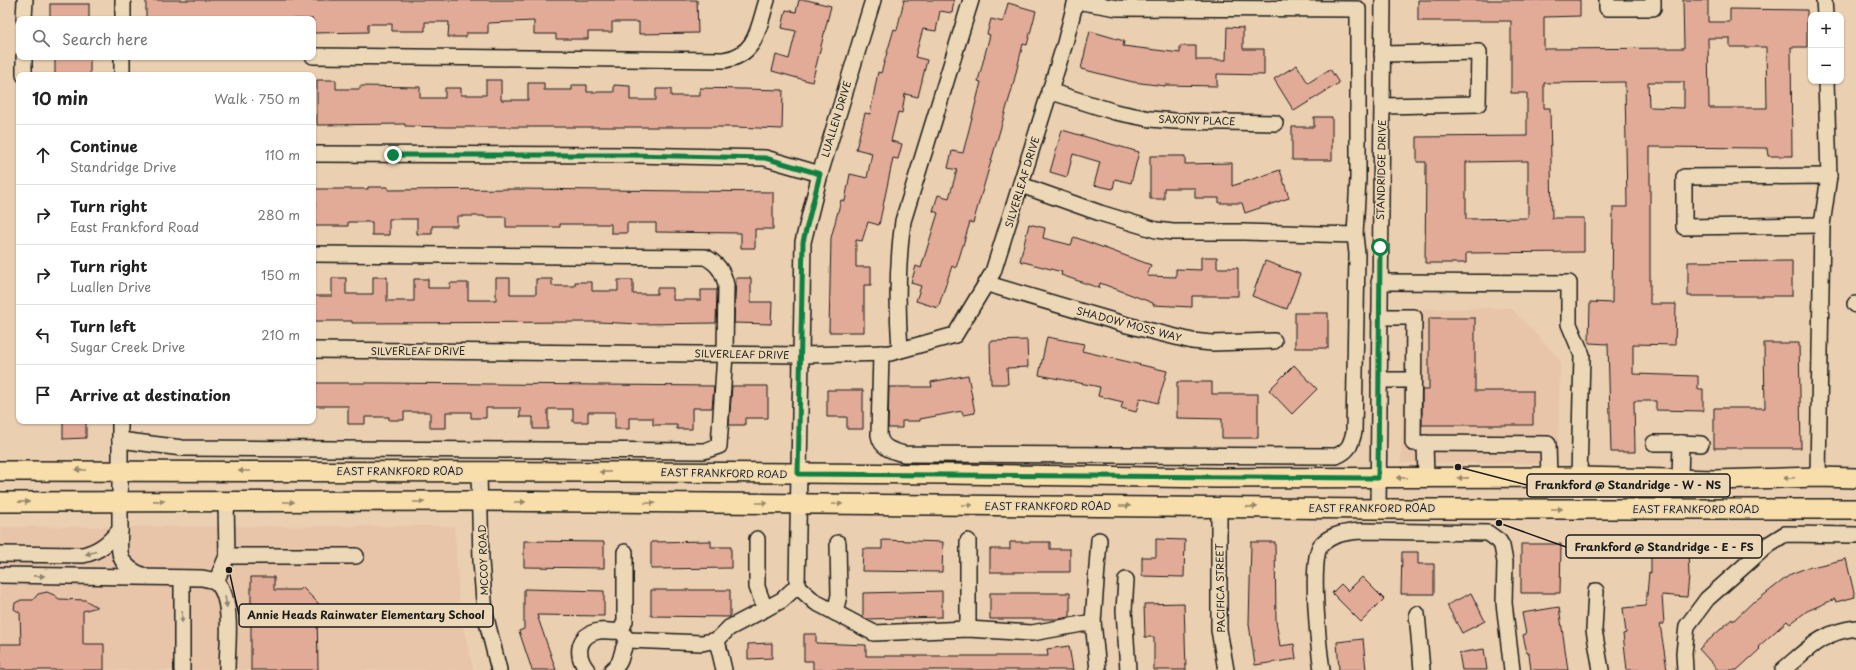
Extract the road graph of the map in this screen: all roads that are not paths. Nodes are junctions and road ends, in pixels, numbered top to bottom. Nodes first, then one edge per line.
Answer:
1 (24, 0) edge
2 (123, 0) edge
3 (767, 0) edge
4 (874, 0) edge
5 (971, 0) edge
6 (1383, 0) edge
7 (1607, 0) edge
8 (1653, 0) edge
9 (1824, 0) edge
10 (1076, 1) edge
11 (1358, 5) edge
12 (1824, 12) edge
13 (24, 16) edge
14 (123, 16) edge
15 (1382, 54) junction
16 (316, 56) edge
17 (24, 60) edge
18 (122, 60) edge
19 (24, 72) edge
20 (122, 72) edge
21 (1826, 84) edge
22 (1049, 91) junction
23 (1382, 106) junction
24 (1276, 123) dead end
25 (316, 154) edge
26 (820, 174) junction
27 (1829, 176) junction
28 (1021, 185) junction
29 (1822, 225) junction
30 (1355, 235) junction
31 (316, 254) edge
32 (1379, 282) junction
33 (988, 284) junction
34 (1379, 317) junction
35 (1274, 341) dead end
36 (316, 350) edge
37 (900, 350) junction
38 (881, 353) junction
39 (725, 354) junction
40 (800, 355) junction
41 (1379, 380) junction
42 (1413, 380) junction
43 (120, 424) edge
44 (120, 440) junction
45 (1425, 443) junction
46 (1654, 443) dead end
47 (1681, 443) junction
48 (1701, 444) dead end
49 (120, 470) junction
50 (0, 471) edge
51 (480, 472) junction
52 (798, 474) junction
53 (1549, 477) junction
54 (1579, 477) junction
55 (1818, 477) junction
56 (1378, 478) junction
57 (1426, 478) junction
58 (1856, 478) edge
59 (1680, 479) junction
60 (120, 501) junction
61 (481, 501) junction
62 (0, 502) edge
63 (226, 502) junction
64 (798, 504) junction
65 (1219, 506) junction
66 (1378, 508) junction
67 (1856, 508) edge
68 (120, 530) junction
69 (1856, 535) edge
70 (757, 539) dead end
71 (1099, 540) dead end
72 (968, 541) dead end
73 (838, 543) dead end
74 (625, 552) dead end
75 (0, 554) edge
76 (227, 556) junction
77 (356, 556) dead end
78 (0, 576) edge
79 (147, 577) junction
80 (182, 578) junction
81 (1126, 580) dead end
82 (216, 582) junction
83 (797, 586) junction
84 (1596, 591) dead end
85 (765, 609) junction
86 (835, 613) junction
87 (1416, 614) dead end
88 (1093, 622) junction
89 (1856, 628) edge
90 (968, 629) junction
91 (625, 636) junction
92 (717, 640) junction
93 (182, 670) edge
94 (226, 670) edge
95 (499, 670) edge
96 (587, 670) edge
97 (612, 670) edge
98 (724, 670) edge
99 (1098, 670) edge
100 (1128, 670) edge
101 (1226, 670) edge
102 (1322, 670) edge
103 (1422, 670) edge
104 (1512, 670) edge
105 (1601, 670) edge
106 (1685, 670) edge
107 (1783, 670) edge

1 - 13 street
2 - 14 street
3 - 16 street
4 - 26 street, LUALLEN DRIVE
5 - 37 street
6 - 15 street, STANDRIDGE DRIVE
7 - 8 street
9 - 12 street
10 - 11 street
10 - 22 street, SILVERLEAF DRIVE
11 - 30 street
15 - 23 street, STANDRIDGE DRIVE
15 - 23 street
17 - 19 street
18 - 20 street
21 - 27 street
22 - 24 street, SAXONY PLACE
22 - 28 street, SILVERLEAF DRIVE
23 - 32 street, STANDRIDGE DRIVE
25 - 26 street
26 - 40 street, LUALLEN DRIVE
27 - 29 street
27 - 29 street
28 - 30 street
28 - 33 street, SILVERLEAF DRIVE
29 - 55 street
30 - 38 street
31 - 39 street
32 - 34 street, STANDRIDGE DRIVE
32 - 54 street
33 - 35 street, SHADOW MOSS WAY
33 - 37 street, SILVERLEAF DRIVE
34 - 41 street, STANDRIDGE DRIVE
34 - 42 street
36 - 39 street, SILVERLEAF DRIVE
37 - 38 street, SILVERLEAF DRIVE
38 - 40 street, SILVERLEAF DRIVE
39 - 40 street, SILVERLEAF DRIVE
39 - 44 street
40 - 52 street, LUALLEN DRIVE
41 - 42 street
41 - 56 street, STANDRIDGE DRIVE
42 - 45 street
43 - 44 street
44 - 49 street
45 - 53 street
45 - 57 street
46 - 47 street
47 - 48 street
47 - 59 street
49 -> 50 main road, EAST FRANKFORD ROAD
51 -> 49 main road, EAST FRANKFORD ROAD
49 - 60 street
52 -> 51 main road, EAST FRANKFORD ROAD
51 - 61 street, MCCOY ROAD
52 - 56 main road, EAST FRANKFORD ROAD
52 - 64 street, LUALLEN DRIVE
53 - 54 main road, EAST FRANKFORD ROAD
53 -> 57 main road, EAST FRANKFORD ROAD
54 - 59 main road, EAST FRANKFORD ROAD
55 - 58 main road, EAST FRANKFORD ROAD
55 -> 59 main road, EAST FRANKFORD ROAD
57 -> 56 main road, EAST FRANKFORD ROAD
56 - 66 street, STANDRIDGE DRIVE
62 -> 60 main road, EAST FRANKFORD ROAD
60 -> 63 main road, EAST FRANKFORD ROAD
60 - 68 street
63 -> 61 main road, EAST FRANKFORD ROAD
61 -> 64 main road, EAST FRANKFORD ROAD
61 - 95 street, MCCOY ROAD
63 - 76 street
64 -> 65 main road, EAST FRANKFORD ROAD
64 - 83 street, LUALLEN DRIVE
65 -> 66 main road, EAST FRANKFORD ROAD
65 - 101 street, PACIFICA STREET
66 -> 67 main road, EAST FRANKFORD ROAD
68 -> 75 street
68 - 79 street
69 - 106 street
70 - 85 street
71 - 88 street
72 - 90 street
73 - 86 street
74 - 91 street
76 - 77 street
76 - 82 street
78 -> 79 street
79 - 80 street
80 - 82 street
80 -> 93 street
81 - 100 street
82 -> 94 street
83 - 85 street
83 - 86 street
84 - 105 street
85 - 92 street
86 - 90 street
87 - 103 street
88 - 90 street
88 - 99 street
89 - 107 street
91 - 92 street
91 - 96 street
91 - 97 street
92 - 98 street
102 - 104 street

